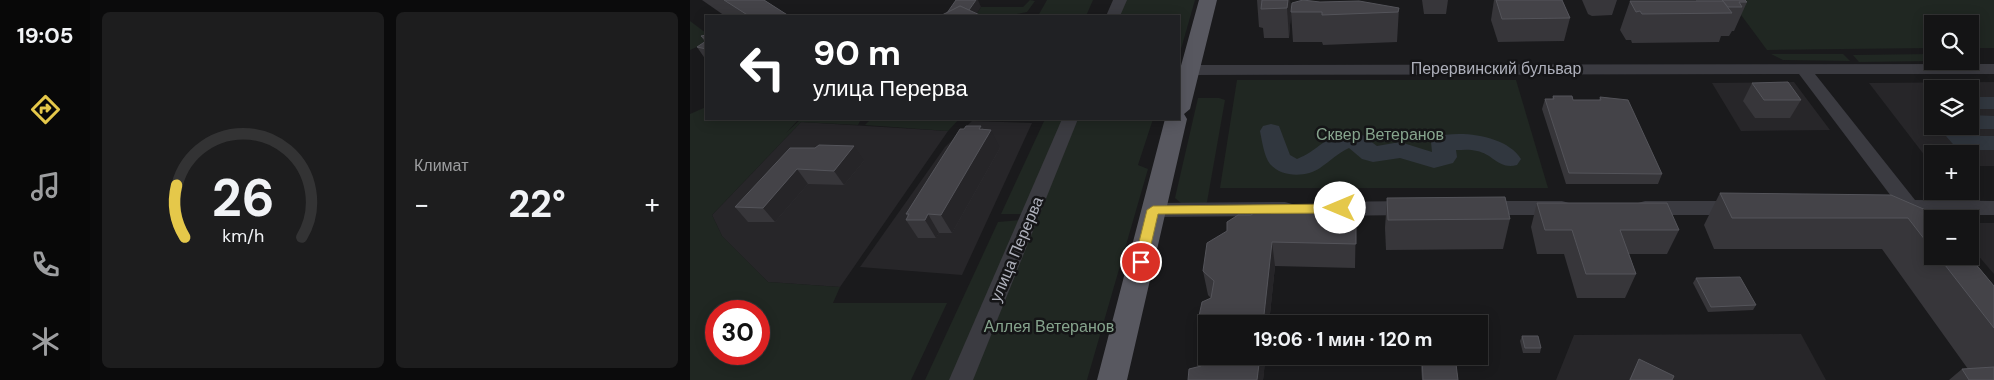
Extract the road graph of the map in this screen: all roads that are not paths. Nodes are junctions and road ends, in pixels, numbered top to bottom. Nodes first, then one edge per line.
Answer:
1 (1120, 0) edge
2 (1208, 0) edge
3 (1113, 15) edge
4 (1802, 68) junction
5 (1994, 69) edge
6 (1189, 70) junction
7 (1180, 105) edge
8 (1070, 120) edge
9 (1176, 120) edge
10 (1433, 208) edge
11 (1462, 208) edge
12 (1581, 208) edge
13 (1629, 208) edge
14 (1754, 208) edge
15 (1880, 208) edge
16 (1910, 208) junction
17 (1994, 208) edge
18 (1153, 210) junction
19 (961, 380) edge
20 (1112, 380) edge

1 - 3 street
2 - 6 main road
4 - 5 street, Перервинский бульвар
4 - 6 street, Перервинский бульвар
4 - 16 street
6 - 7 main road
8 - 19 street, улица Перерва
9 - 18 main road
10 - 18 street
11 - 12 street
13 - 14 street
15 - 16 street
16 - 17 street
18 - 20 main road

